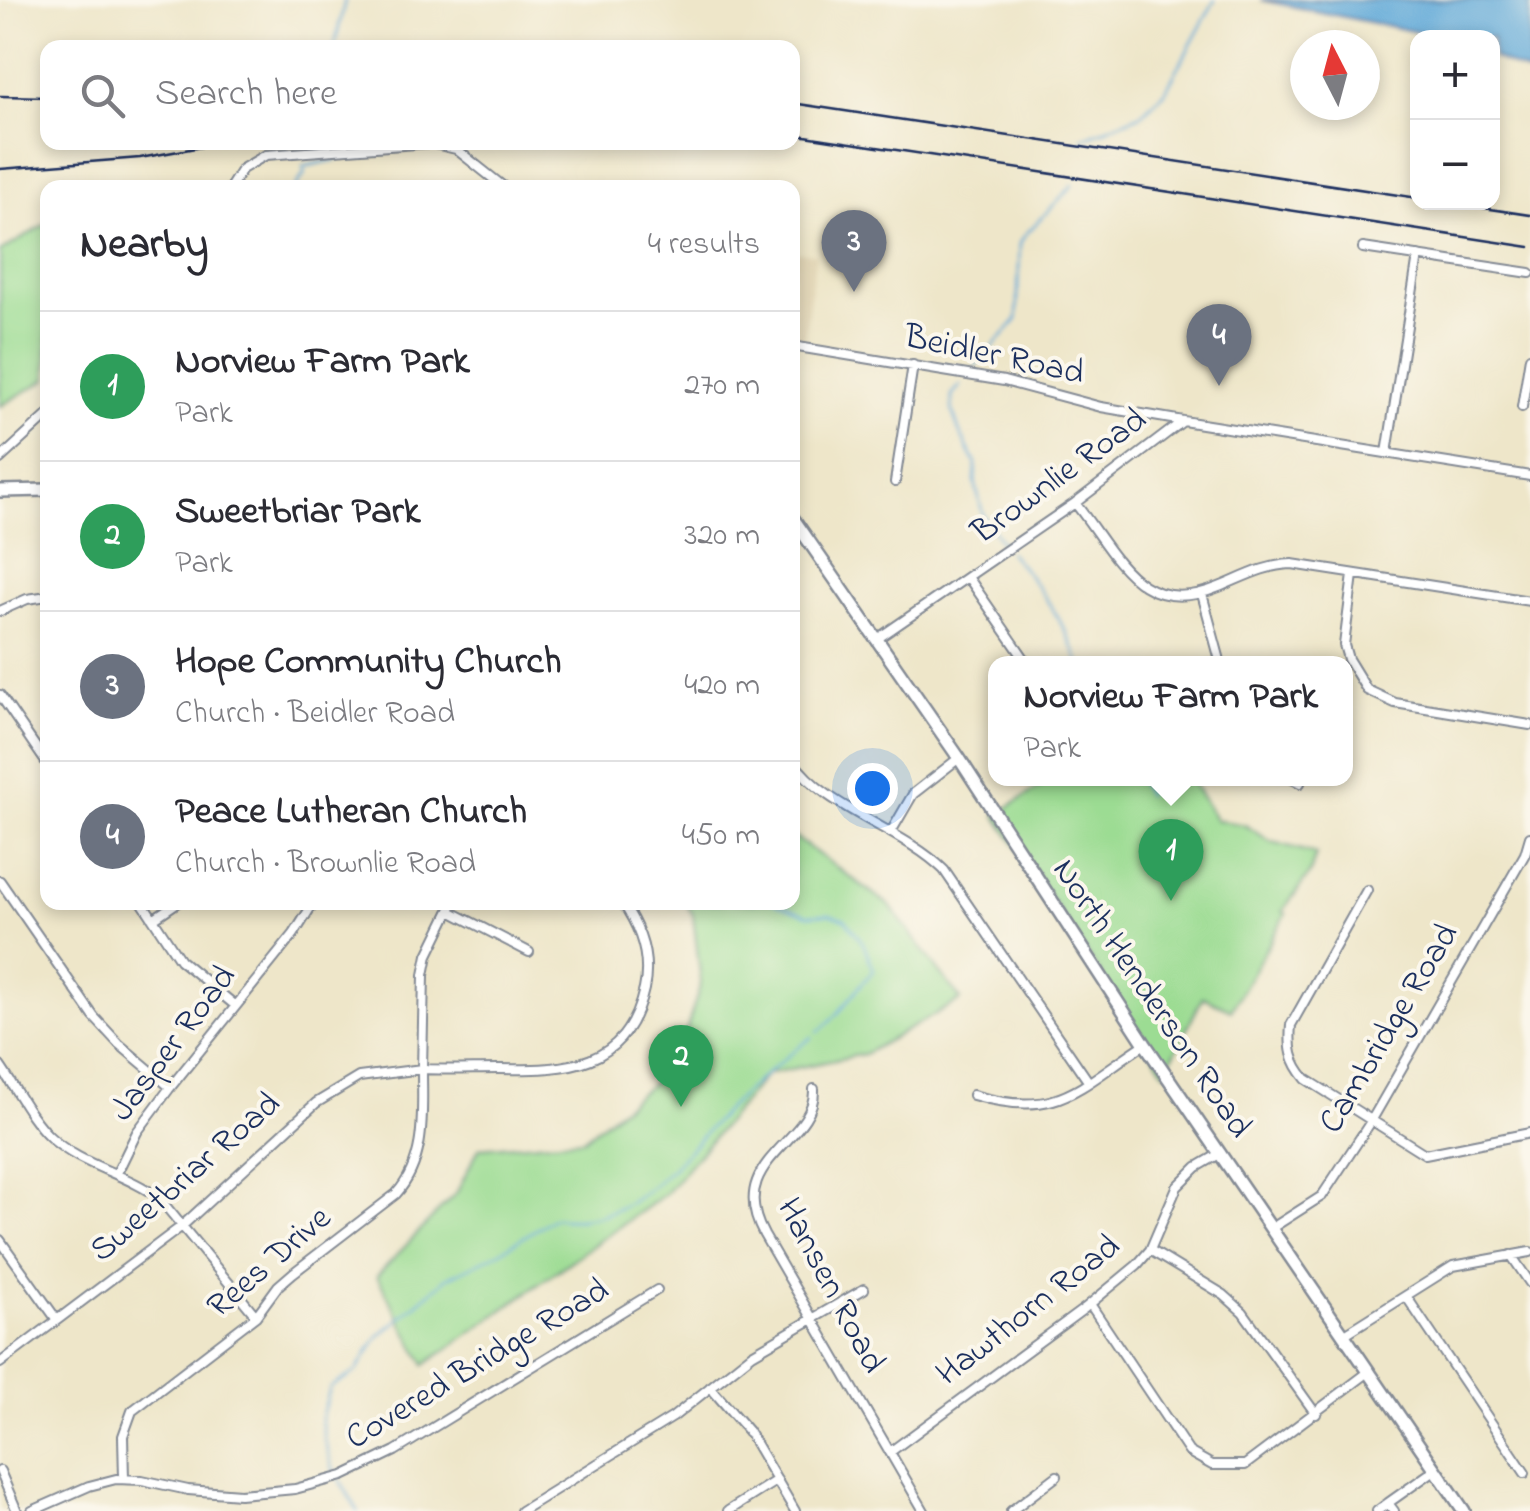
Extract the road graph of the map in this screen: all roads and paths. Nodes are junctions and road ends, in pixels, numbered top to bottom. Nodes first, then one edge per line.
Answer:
1 (319, 150) edge
2 (458, 150) edge
3 (235, 180) edge
4 (494, 180) edge
5 (1363, 248) dead end
6 (1418, 256) junction
7 (1530, 274) edge
8 (800, 347) edge
9 (1530, 357) edge
10 (913, 365) junction
11 (1522, 408) dead end
12 (1183, 421) junction
13 (40, 423) edge
14 (1387, 453) junction
15 (0, 459) edge
16 (1530, 476) edge
17 (894, 482) dead end
18 (40, 490) edge
19 (0, 492) edge
20 (1075, 503) junction
21 (800, 529) edge
22 (1353, 575) junction
23 (968, 578) junction
24 (1202, 594) junction
25 (40, 597) edge
26 (1530, 601) edge
27 (0, 611) edge
28 (877, 640) junction
29 (1022, 656) edge
30 (1219, 656) edge
31 (1348, 656) edge
32 (1353, 668) edge
33 (0, 694) edge
34 (1530, 725) edge
35 (40, 752) edge
36 (959, 758) junction
37 (800, 769) edge
38 (891, 832) junction
39 (1530, 837) edge
40 (0, 881) edge
41 (1368, 890) dead end
42 (147, 910) edge
43 (166, 910) edge
44 (309, 910) edge
45 (451, 910) edge
46 (457, 910) edge
47 (627, 910) edge
48 (153, 919) junction
49 (529, 952) dead end
50 (236, 1006) junction
51 (1145, 1044) junction
52 (0, 1066) edge
53 (422, 1069) junction
54 (1088, 1081) junction
55 (170, 1088) junction
56 (814, 1089) dead end
57 (973, 1095) dead end
58 (1370, 1123) junction
59 (1530, 1133) edge
60 (1221, 1153) junction
61 (116, 1174) junction
62 (182, 1226) junction
63 (1272, 1228) junction
64 (0, 1240) edge
65 (1150, 1250) junction
66 (1530, 1252) edge
67 (1511, 1255) junction
68 (1530, 1283) edge
69 (864, 1289) dead end
70 (657, 1290) dead end
71 (1406, 1296) junction
72 (1090, 1304) junction
73 (256, 1316) junction
74 (813, 1319) junction
75 (58, 1320) junction
76 (1345, 1334) junction
77 (0, 1363) edge
78 (1370, 1371) junction
79 (710, 1387) junction
80 (1316, 1414) junction
81 (890, 1452) junction
82 (1436, 1468) junction
83 (0, 1471) edge
84 (1525, 1473) dead end
85 (1057, 1476) dead end
86 (124, 1479) junction
87 (777, 1480) junction
88 (1391, 1507) edge
89 (17, 1511) edge
90 (32, 1511) edge
91 (521, 1511) edge
92 (728, 1511) edge
93 (795, 1511) edge
94 (924, 1511) edge
95 (1011, 1511) edge
96 (1376, 1511) edge
97 (1464, 1511) edge

1 - 3 street
2 - 4 street
5 - 6 street
6 - 7 street
6 - 14 street
8 - 10 street, Beidler Road
9 - 11 street
10 - 12 street, Beidler Road
10 - 17 street
12 - 14 street, Brownlie Road
12 - 20 street, Brownlie Road
13 - 15 street
14 - 16 street, Brownlie Road
18 - 19 street
20 - 23 street, Brownlie Road
20 - 24 street
21 - 28 street, North Henderson Road
22 - 24 street
22 - 26 street
22 - 31 street
23 - 28 street, Brownlie Road
23 - 29 street
24 - 30 street
25 - 27 street
28 - 36 street, North Henderson Road
32 - 34 street
33 - 35 street
36 - 38 street
36 - 51 street, North Henderson Road
37 - 38 street
38 - 54 street
39 - 58 street, Cambridge Road
40 - 55 street
41 - 58 street
42 - 48 street
43 - 48 street
44 - 50 street, Jasper Road
45 - 53 street, Rees Drive
46 - 49 street
47 - 53 street, Sweetbriar Road
48 - 50 street
50 - 55 street, Jasper Road
51 - 54 street
51 - 60 street, North Henderson Road
52 - 61 street
53 - 62 street, Sweetbriar Road
53 - 73 street, Rees Drive
54 - 57 street
55 - 61 street, Jasper Road
56 - 74 street, Hansen Road
58 - 59 street
58 - 63 street, Cambridge Road
60 - 63 street, North Henderson Road
60 - 65 street, Hawthorn Road
61 - 62 street
62 - 73 street
62 - 75 street, Sweetbriar Road
63 - 76 street, North Henderson Road
64 - 75 street
65 - 72 street, Hawthorn Road
65 - 80 street
66 - 67 street
67 - 68 street
67 - 71 street
69 - 74 street
70 - 86 street, Covered Bridge Road
71 - 76 street
71 - 84 street
72 - 80 street
72 - 81 street, Hawthorn Road
73 - 86 street, Rees Drive
74 - 79 street
74 - 81 street, Hansen Road
75 - 77 street, Sweetbriar Road
76 - 78 street, North Henderson Road
78 - 80 street
78 - 82 street, North Henderson Road
79 - 87 street
79 - 91 street
81 - 94 street, Hansen Road
82 - 88 street
82 - 97 street, North Henderson Road
83 - 89 street
85 - 95 street
86 - 90 street, Covered Bridge Road
87 - 92 street
87 - 93 street
88 - 96 street

